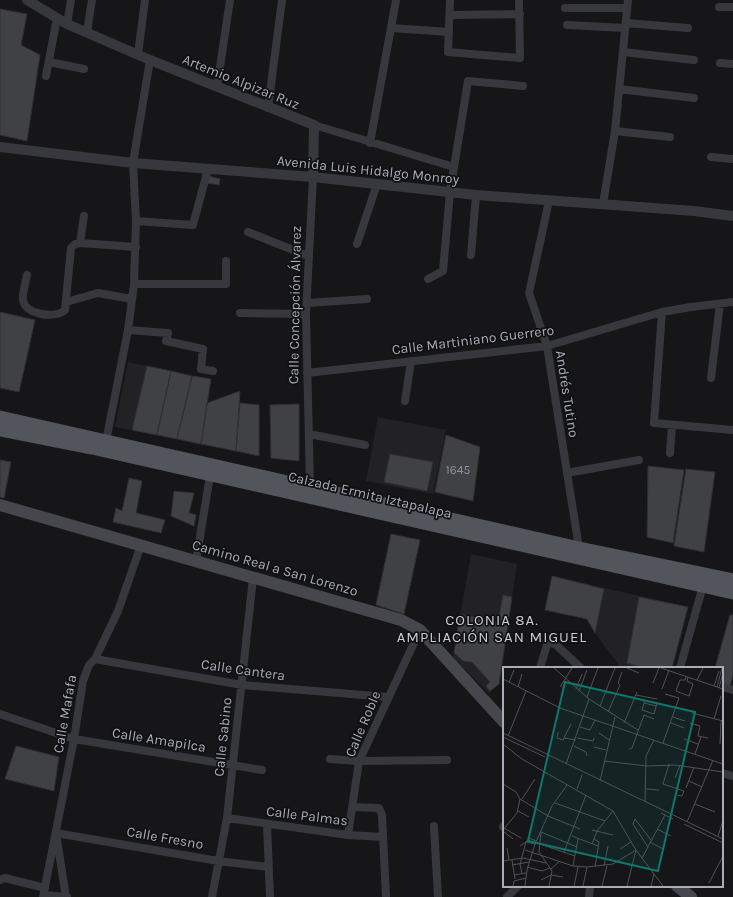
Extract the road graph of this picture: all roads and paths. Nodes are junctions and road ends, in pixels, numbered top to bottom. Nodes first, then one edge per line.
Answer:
1 (27, 0) edge
2 (71, 0) edge
3 (92, 0) edge
4 (145, 0) edge
5 (230, 0) edge
6 (282, 0) edge
7 (396, 0) edge
8 (450, 0) edge
9 (519, 1) edge
10 (627, 4) edge
11 (719, 7) dead end
12 (733, 7) edge
13 (565, 8) dead end
14 (450, 14) junction
15 (520, 14) junction
16 (57, 18) junction
17 (67, 24) junction
18 (568, 25) dead end
19 (625, 25) junction
20 (391, 28) junction
21 (688, 28) dead end
22 (87, 32) junction
23 (449, 32) junction
24 (623, 52) junction
25 (138, 54) junction
26 (150, 60) junction
27 (694, 60) dead end
28 (49, 62) junction
29 (720, 63) dead end
30 (733, 64) edge
31 (84, 69) dead end
32 (46, 76) dead end
33 (523, 86) dead end
34 (217, 87) junction
35 (619, 89) junction
36 (694, 98) dead end
37 (268, 108) junction
38 (314, 125) junction
39 (615, 131) junction
40 (670, 137) dead end
41 (370, 143) junction
42 (0, 147) edge
43 (711, 157) dead end
44 (733, 159) edge
45 (133, 164) junction
46 (454, 167) junction
47 (208, 169) junction
48 (313, 177) junction
49 (377, 184) junction
50 (450, 192) junction
51 (476, 195) junction
52 (549, 201) junction
53 (603, 204) junction
54 (84, 216) dead end
55 (733, 216) edge
56 (136, 221) junction
57 (248, 232) dead end
58 (80, 243) junction
59 (357, 244) dead end
60 (136, 247) junction
61 (471, 255) dead end
62 (308, 256) junction
63 (226, 261) dead end
64 (27, 275) dead end
65 (428, 279) dead end
66 (134, 284) junction
67 (132, 299) junction
68 (367, 299) dead end
69 (66, 302) junction
70 (733, 302) edge
71 (307, 303) junction
72 (720, 304) junction
73 (662, 312) junction
74 (240, 313) dead end
75 (306, 314) junction
76 (128, 330) junction
77 (547, 346) junction
78 (411, 361) junction
79 (213, 371) dead end
80 (307, 373) junction
81 (711, 378) dead end
82 (405, 401) dead end
83 (0, 417) edge
84 (672, 425) junction
85 (0, 430) edge
86 (733, 430) edge
87 (309, 434) junction
88 (106, 441) junction
89 (365, 445) dead end
90 (670, 453) dead end
91 (639, 460) dead end
92 (567, 473) junction
93 (210, 476) junction
94 (310, 486) junction
95 (0, 505) edge
96 (141, 545) junction
97 (579, 548) junction
98 (196, 561) junction
99 (706, 573) junction
100 (253, 578) junction
101 (733, 580) edge
102 (702, 586) junction
103 (733, 593) edge
104 (420, 630) junction
105 (95, 659) junction
106 (540, 667) edge
107 (580, 667) edge
108 (680, 667) edge
109 (242, 685) junction
110 (723, 687) edge
111 (733, 690) edge
112 (388, 697) junction
113 (0, 714) edge
114 (503, 721) edge
115 (74, 739) junction
116 (330, 759) dead end
117 (447, 760) dead end
118 (359, 761) junction
119 (233, 765) junction
120 (262, 770) dead end
121 (723, 773) edge
122 (732, 776) dead end
123 (353, 807) junction
124 (227, 818) junction
125 (267, 824) junction
126 (434, 826) dead end
127 (56, 833) junction
128 (348, 835) junction
129 (383, 837) junction
130 (218, 861) junction
131 (268, 868) junction
132 (1, 880) edge
133 (517, 887) edge
134 (590, 887) edge
135 (678, 887) edge
136 (44, 893) edge
137 (66, 897) edge
138 (212, 897) edge
139 (270, 897) edge
140 (386, 897) edge
141 (438, 897) edge
142 (507, 897) edge
143 (589, 897) edge
144 (691, 897) edge

1 - 16 street, Artemio Alpizar Ruz
2 - 17 street
3 - 22 street
4 - 25 street
5 - 34 street
6 - 37 street
7 - 20 street
8 - 14 street
9 - 15 street
10 - 13 street
10 - 19 street
11 - 12 street
14 - 15 street
14 - 23 street
15 - 23 street
16 - 17 street, Artemio Alpizar Ruz
16 - 28 street
17 - 22 street, Artemio Alpizar Ruz
18 - 19 street
19 - 21 street
19 - 24 street
20 - 23 street
20 - 41 street
22 - 25 street, Artemio Alpizar Ruz
24 - 27 street
24 - 35 street
25 - 26 street, Artemio Alpizar Ruz
26 - 34 street, Artemio Alpizar Ruz
26 - 45 street
28 - 31 street
28 - 32 street
29 - 30 street
33 - 46 street
34 - 37 street, Artemio Alpizar Ruz
35 - 36 street
35 - 39 street
37 - 38 street, Artemio Alpizar Ruz
38 - 41 street, Artemio Alpizar Ruz
38 - 48 street, Calle Concepción Álvarez
39 - 40 street
39 - 53 street
41 - 46 street, Artemio Alpizar Ruz
42 - 45 street, Avenida Luis Hidalgo Monroy
43 - 44 street
45 - 47 street, Avenida Luis Hidalgo Monroy
45 - 56 street
46 - 50 street
47 - 48 street, Avenida Luis Hidalgo Monroy
47 - 56 street
48 - 49 street, Avenida Luis Hidalgo Monroy
48 - 62 street, Calle Concepción Álvarez
49 - 50 street, Avenida Luis Hidalgo Monroy
49 - 59 street
50 - 51 street, Avenida Luis Hidalgo Monroy
50 - 65 street
51 - 52 street, Avenida Luis Hidalgo Monroy
51 - 61 street
52 - 53 street, Avenida Luis Hidalgo Monroy
52 - 77 street, Andrés Tutino
53 - 55 street, Avenida Luis Hidalgo Monroy
54 - 58 street
56 - 60 street
57 - 62 street
58 - 60 street
58 - 69 street
60 - 66 street
62 - 71 street, Calle Concepción Álvarez
63 - 66 street
64 - 69 street
66 - 67 street
67 - 69 street
67 - 76 street
68 - 71 street
70 - 72 street, Calle Martiniano Guerrero
71 - 75 street, Calle Concepción Álvarez
72 - 73 street, Calle Martiniano Guerrero
72 - 81 street
73 - 77 street, Calle Martiniano Guerrero
73 - 84 street
74 - 75 street
75 - 80 street, Calle Concepción Álvarez
76 - 79 street
76 - 88 street
77 - 78 street, Calle Martiniano Guerrero
77 - 92 street, Andrés Tutino
78 - 80 street, Calle Martiniano Guerrero
78 - 82 street
80 - 87 street, Calle Concepción Álvarez
83 - 88 main road, Calzada Ermita Iztapalapa
84 - 86 street
84 - 90 street
85 - 93 main road, Calzada Ermita Iztapalapa
87 - 89 street
87 - 94 street, Calle Concepción Álvarez
88 - 94 main road, Calzada Ermita Iztapalapa
91 - 92 street
92 - 97 street, Andrés Tutino
93 - 98 street
93 - 102 main road, Calzada Ermita Iztapalapa
94 - 97 main road, Calzada Ermita Iztapalapa
95 - 96 main road, Camino Real a San Lorenzo
96 - 98 main road, Camino Real a San Lorenzo
96 - 105 street, Calle Mafafa
97 - 99 main road, Calzada Ermita Iztapalapa
98 - 100 main road, Camino Real a San Lorenzo
99 - 101 main road, Calzada Ermita Iztapalapa
99 - 102 street
100 - 104 main road, Camino Real a San Lorenzo
100 - 109 street, Calle Sabino
102 - 103 main road, Calzada Ermita Iztapalapa
102 - 108 street
104 - 112 street, Calle Roble
104 - 114 main road, Camino Real a San Lorenzo
105 - 109 street, Calle Cantera
105 - 115 street, Calle Mafafa
106 - 107 street
109 - 112 street, Calle Cantera
109 - 119 street, Calle Sabino
110 - 111 street
112 - 118 street, Calle Roble
113 - 115 street, Calle Amapilca
115 - 119 street, Calle Amapilca
115 - 127 street, Calle Mafafa
116 - 118 street
117 - 118 street
118 - 123 street, Calle Roble
119 - 120 street, Calle Amapilca
119 - 124 street, Calle Sabino
121 - 122 street
123 - 128 street, Calle Roble
123 - 129 street
124 - 125 street, Calle Palmas
124 - 130 street, Calle Sabino
125 - 128 street, Calle Palmas
125 - 131 street
126 - 141 street
127 - 130 street, Calle Fresno
127 - 136 street, Calle Mafafa
127 - 137 street
128 - 129 street, Calle Palmas
129 - 140 street
130 - 131 street, Calle Fresno
130 - 138 street, Calle Sabino
131 - 139 street
132 - 136 street
133 - 142 street
134 - 143 street
135 - 144 main road
136 - 137 street

